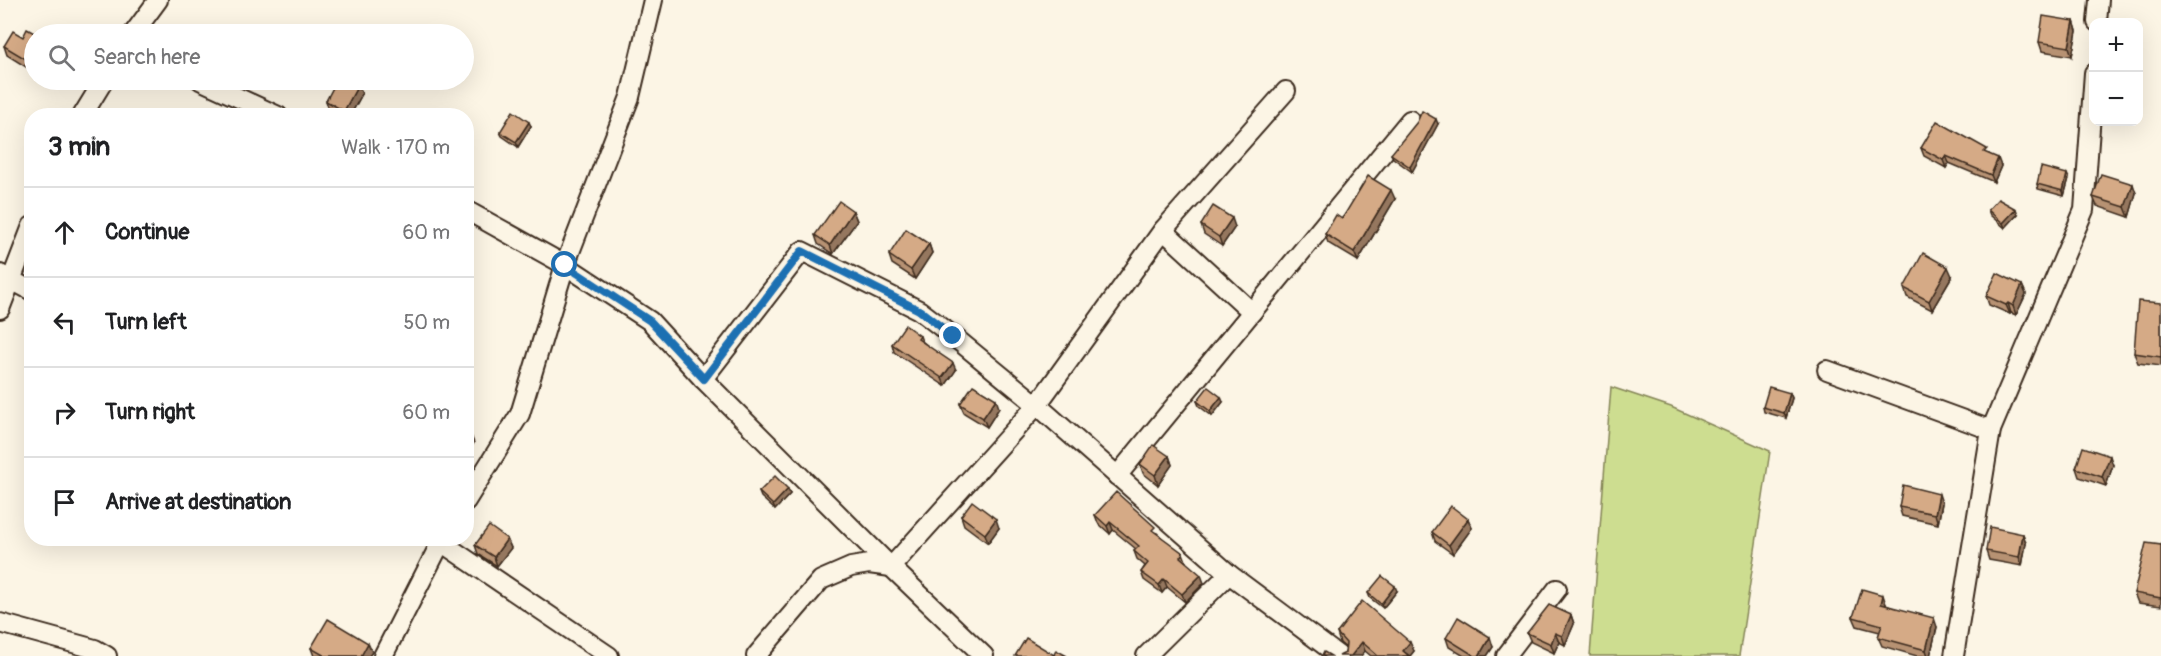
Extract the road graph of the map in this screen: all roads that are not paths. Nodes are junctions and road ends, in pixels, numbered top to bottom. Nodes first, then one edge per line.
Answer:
1 (158, 0) edge
2 (653, 0) edge
3 (2099, 0) edge
4 (2097, 18) edge
5 (140, 24) edge
6 (99, 90) edge
7 (222, 90) edge
8 (1286, 91) dead end
9 (87, 108) edge
10 (261, 108) edge
11 (1410, 120) dead end
12 (2090, 126) edge
13 (474, 214) edge
14 (1162, 230) junction
15 (24, 241) edge
16 (565, 265) junction
17 (5, 277) edge
18 (24, 287) edge
19 (0, 309) edge
20 (1252, 312) junction
21 (1827, 370) dead end
22 (704, 379) junction
23 (1037, 405) junction
24 (1991, 430) junction
25 (1117, 476) junction
26 (474, 488) edge
27 (436, 546) edge
28 (448, 546) edge
29 (891, 567) junction
30 (1229, 574) junction
31 (1557, 589) dead end
32 (0, 623) edge
33 (107, 656) edge
34 (383, 656) edge
35 (609, 656) edge
36 (756, 656) edge
37 (984, 656) edge
38 (1146, 656) edge
39 (1339, 656) edge
40 (1506, 656) edge
41 (1954, 656) edge

1 - 5 street
2 - 16 street
3 - 4 street
6 - 9 street
7 - 10 street
8 - 14 street
11 - 20 street
12 - 24 street
13 - 16 street
14 - 20 street
14 - 23 street
15 - 17 street
16 - 22 street
16 - 26 street
17 - 18 street
17 - 19 street
20 - 25 street
21 - 24 street
22 - 23 street
22 - 29 street
23 - 25 street
23 - 29 street
24 - 41 street
25 - 30 street
27 - 34 street
28 - 35 street
29 - 36 street
29 - 37 street
30 - 38 street
30 - 39 street
31 - 40 street
32 - 33 street

